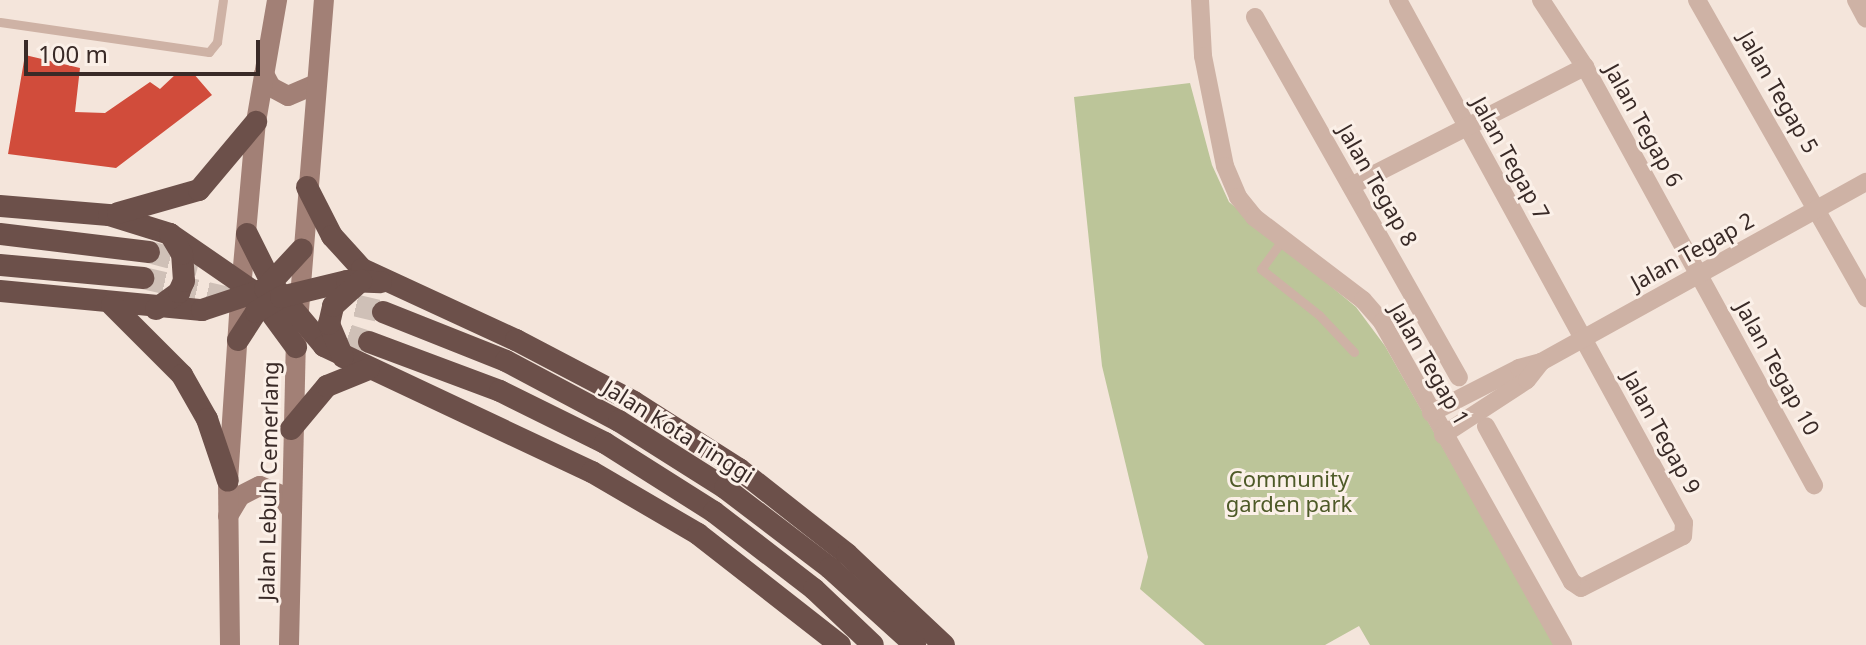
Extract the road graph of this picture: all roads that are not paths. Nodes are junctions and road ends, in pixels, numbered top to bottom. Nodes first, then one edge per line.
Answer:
1 (223, 0) edge
2 (277, 0) edge
3 (324, 0) edge
4 (1200, 0) edge
5 (1398, 0) edge
6 (1541, 0) edge
7 (1697, 0) edge
8 (1856, 0) edge
9 (1255, 17) dead end
10 (1866, 19) edge
11 (0, 22) edge
12 (1585, 67) junction
13 (264, 74) junction
14 (314, 85) junction
15 (256, 122) junction
16 (1467, 127) junction
17 (1866, 182) edge
18 (1351, 186) junction
19 (307, 187) junction
20 (0, 206) edge
21 (1819, 208) junction
22 (109, 215) junction
23 (0, 234) edge
24 (170, 234) junction
25 (247, 234) joint
26 (1283, 239) junction
27 (302, 249) joint
28 (149, 252) tunnel mouth
29 (0, 265) edge
30 (1699, 275) junction
31 (143, 278) tunnel mouth
32 (372, 282) junction
33 (0, 291) edge
34 (266, 293) junction
35 (1866, 298) edge
36 (112, 305) junction
37 (156, 309) junction
38 (383, 312) tunnel mouth
39 (298, 318) junction
40 (1583, 338) junction
41 (238, 340) joint
42 (369, 342) tunnel mouth
43 (296, 347) junction
44 (1354, 352) dead end
45 (344, 358) junction
46 (1541, 362) junction
47 (369, 369) junction
48 (1459, 377) dead end
49 (1431, 413) junction
50 (1486, 426) dead end
51 (291, 429) junction
52 (1443, 435) junction
53 (228, 481) junction
54 (1814, 485) dead end
55 (291, 510) junction
56 (228, 516) junction
57 (230, 645) edge
58 (289, 645) edge
59 (840, 645) edge
60 (873, 645) edge
61 (915, 645) edge
62 (944, 645) edge
63 (1563, 645) edge

1 - 11 lane
2 - 13 main road
3 - 14 main road
4 - 26 street, Jalan Tegap 1
5 - 16 street, Jalan Tegap 7
6 - 12 street, Jalan Tegap 6
7 - 21 street, Jalan Tegap 5
8 - 10 street
9 - 18 street, Jalan Tegap 8
12 - 16 street
12 - 30 street, Jalan Tegap 6
13 - 14 main road
13 - 15 main road
14 - 19 main road
15 - 22 highway
15 - 25 main road
16 - 18 street
16 - 40 street, Jalan Tegap 7
17 - 21 street, Jalan Tegap 2
18 - 48 street, Jalan Tegap 8
19 - 27 main road
19 - 32 highway
20 - 22 highway
21 - 30 street, Jalan Tegap 2
21 - 35 street, Jalan Tegap 5
22 - 24 highway
23 - 28 highway
24 - 34 highway
24 - 37 highway
25 - 34 highway
26 - 44 lane
26 - 49 street, Jalan Tegap 1
27 - 34 highway
29 - 31 highway
30 - 40 street, Jalan Tegap 2
30 - 54 street, Jalan Tegap 10
32 - 34 highway
32 - 45 highway
32 - 62 highway
33 - 36 highway
34 - 37 highway
34 - 39 highway
34 - 41 highway
34 - 43 highway
36 - 37 highway
36 - 53 highway
38 - 61 highway, Jalan Kota Tinggi
39 - 43 main road, Jalan Lebuh Cemerlang
39 - 45 highway
40 - 46 street, Jalan Tegap 2
40 - 50 street, Jalan Tegap 9
41 - 53 main road, Jalan Lebuh Cemerlang
42 - 60 highway
43 - 51 main road, Jalan Lebuh Cemerlang
45 - 47 highway
46 - 49 street, Jalan Tegap 2
46 - 52 street, Jalan Tegap 2
47 - 51 highway
47 - 59 highway
49 - 52 street, Jalan Tegap 1
51 - 55 main road, Jalan Lebuh Cemerlang
52 - 63 street, Jalan Tegap 1
53 - 56 main road, Jalan Lebuh Cemerlang
55 - 56 main road
55 - 58 main road, Jalan Lebuh Cemerlang
56 - 57 main road, Jalan Lebuh Cemerlang

